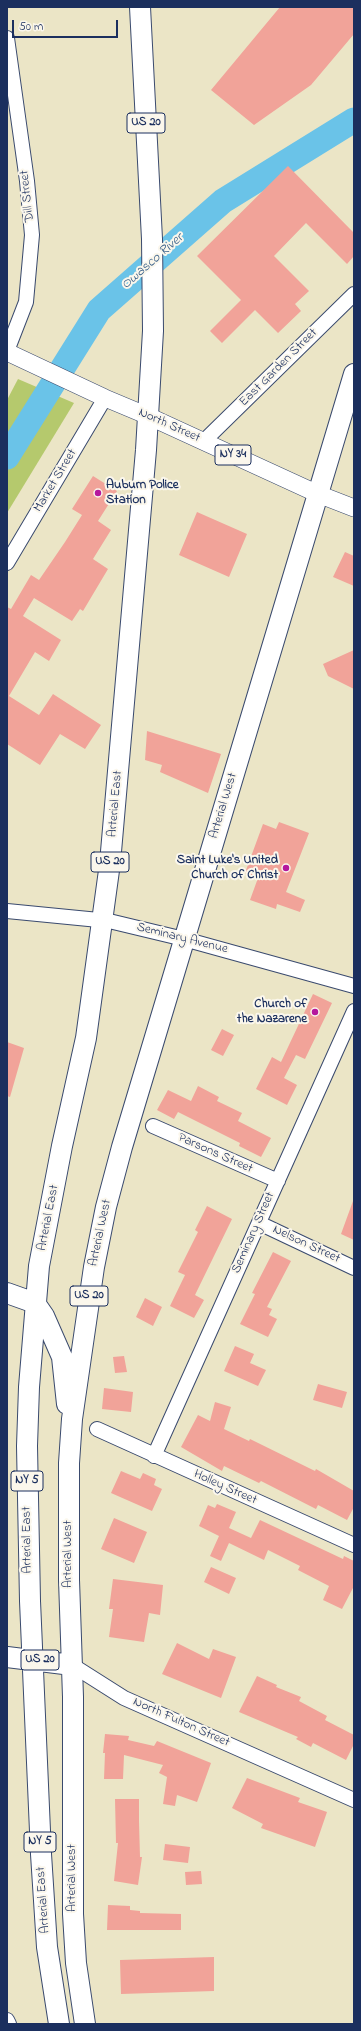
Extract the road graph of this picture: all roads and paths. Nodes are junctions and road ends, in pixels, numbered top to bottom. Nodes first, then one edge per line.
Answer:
1 (140, 7) edge
2 (7, 38) edge
3 (354, 294) edge
4 (7, 351) edge
5 (354, 374) edge
6 (106, 398) junction
7 (148, 416) junction
8 (204, 441) junction
9 (318, 494) junction
10 (354, 508) edge
11 (7, 563) edge
12 (7, 911) edge
13 (103, 921) junction
14 (184, 939) junction
15 (354, 986) edge
16 (354, 1011) edge
17 (153, 1126) dead end
18 (278, 1181) junction
19 (259, 1223) junction
20 (354, 1268) edge
21 (7, 1293) edge
22 (35, 1303) junction
23 (72, 1419) junction
24 (97, 1429) dead end
25 (154, 1456) junction
26 (354, 1545) edge
27 (7, 1657) edge
28 (32, 1660) junction
29 (72, 1665) junction
30 (354, 1800) edge
31 (7, 2020) edge
32 (9, 2024) edge
33 (59, 2024) edge
34 (86, 2024) edge

1 - 7 highway, US 20
2 - 4 street, Dill Street
3 - 8 street, East Garden Street
4 - 6 main road, North Street / NY 34
5 - 9 highway, US 20
6 - 7 main road, North Street / NY 34
6 - 11 street, Market Street
7 - 8 main road, North Street / NY 34
7 - 13 highway, Arterial East / US 20
8 - 9 main road, North Street / NY 34
9 - 10 main road, North Street / NY 34
9 - 14 highway, Arterial West / US 20
12 - 13 street, Seminary Avenue
13 - 14 street, Seminary Avenue
13 - 22 highway, Arterial East / US 20
14 - 15 street, Seminary Avenue
14 - 23 highway, Arterial West / US 20
16 - 18 street, Seminary Street
17 - 18 street, Parsons Street
18 - 19 street, Seminary Street
19 - 20 street, Nelson Street
19 - 25 street, Seminary Street
21 - 22 highway
22 - 23 highway
22 - 28 highway, Arterial East / NY 5
23 - 29 highway, Arterial West / US 20
24 - 25 street, Holley Street
25 - 26 street, Holley Street
27 - 28 highway, North Fulton Street / US 20
28 - 29 highway, North Fulton Street / US 20
28 - 33 highway, Arterial East / NY 5
29 - 30 street, North Fulton Street
29 - 34 highway, Arterial West / NY 5
31 - 32 street

